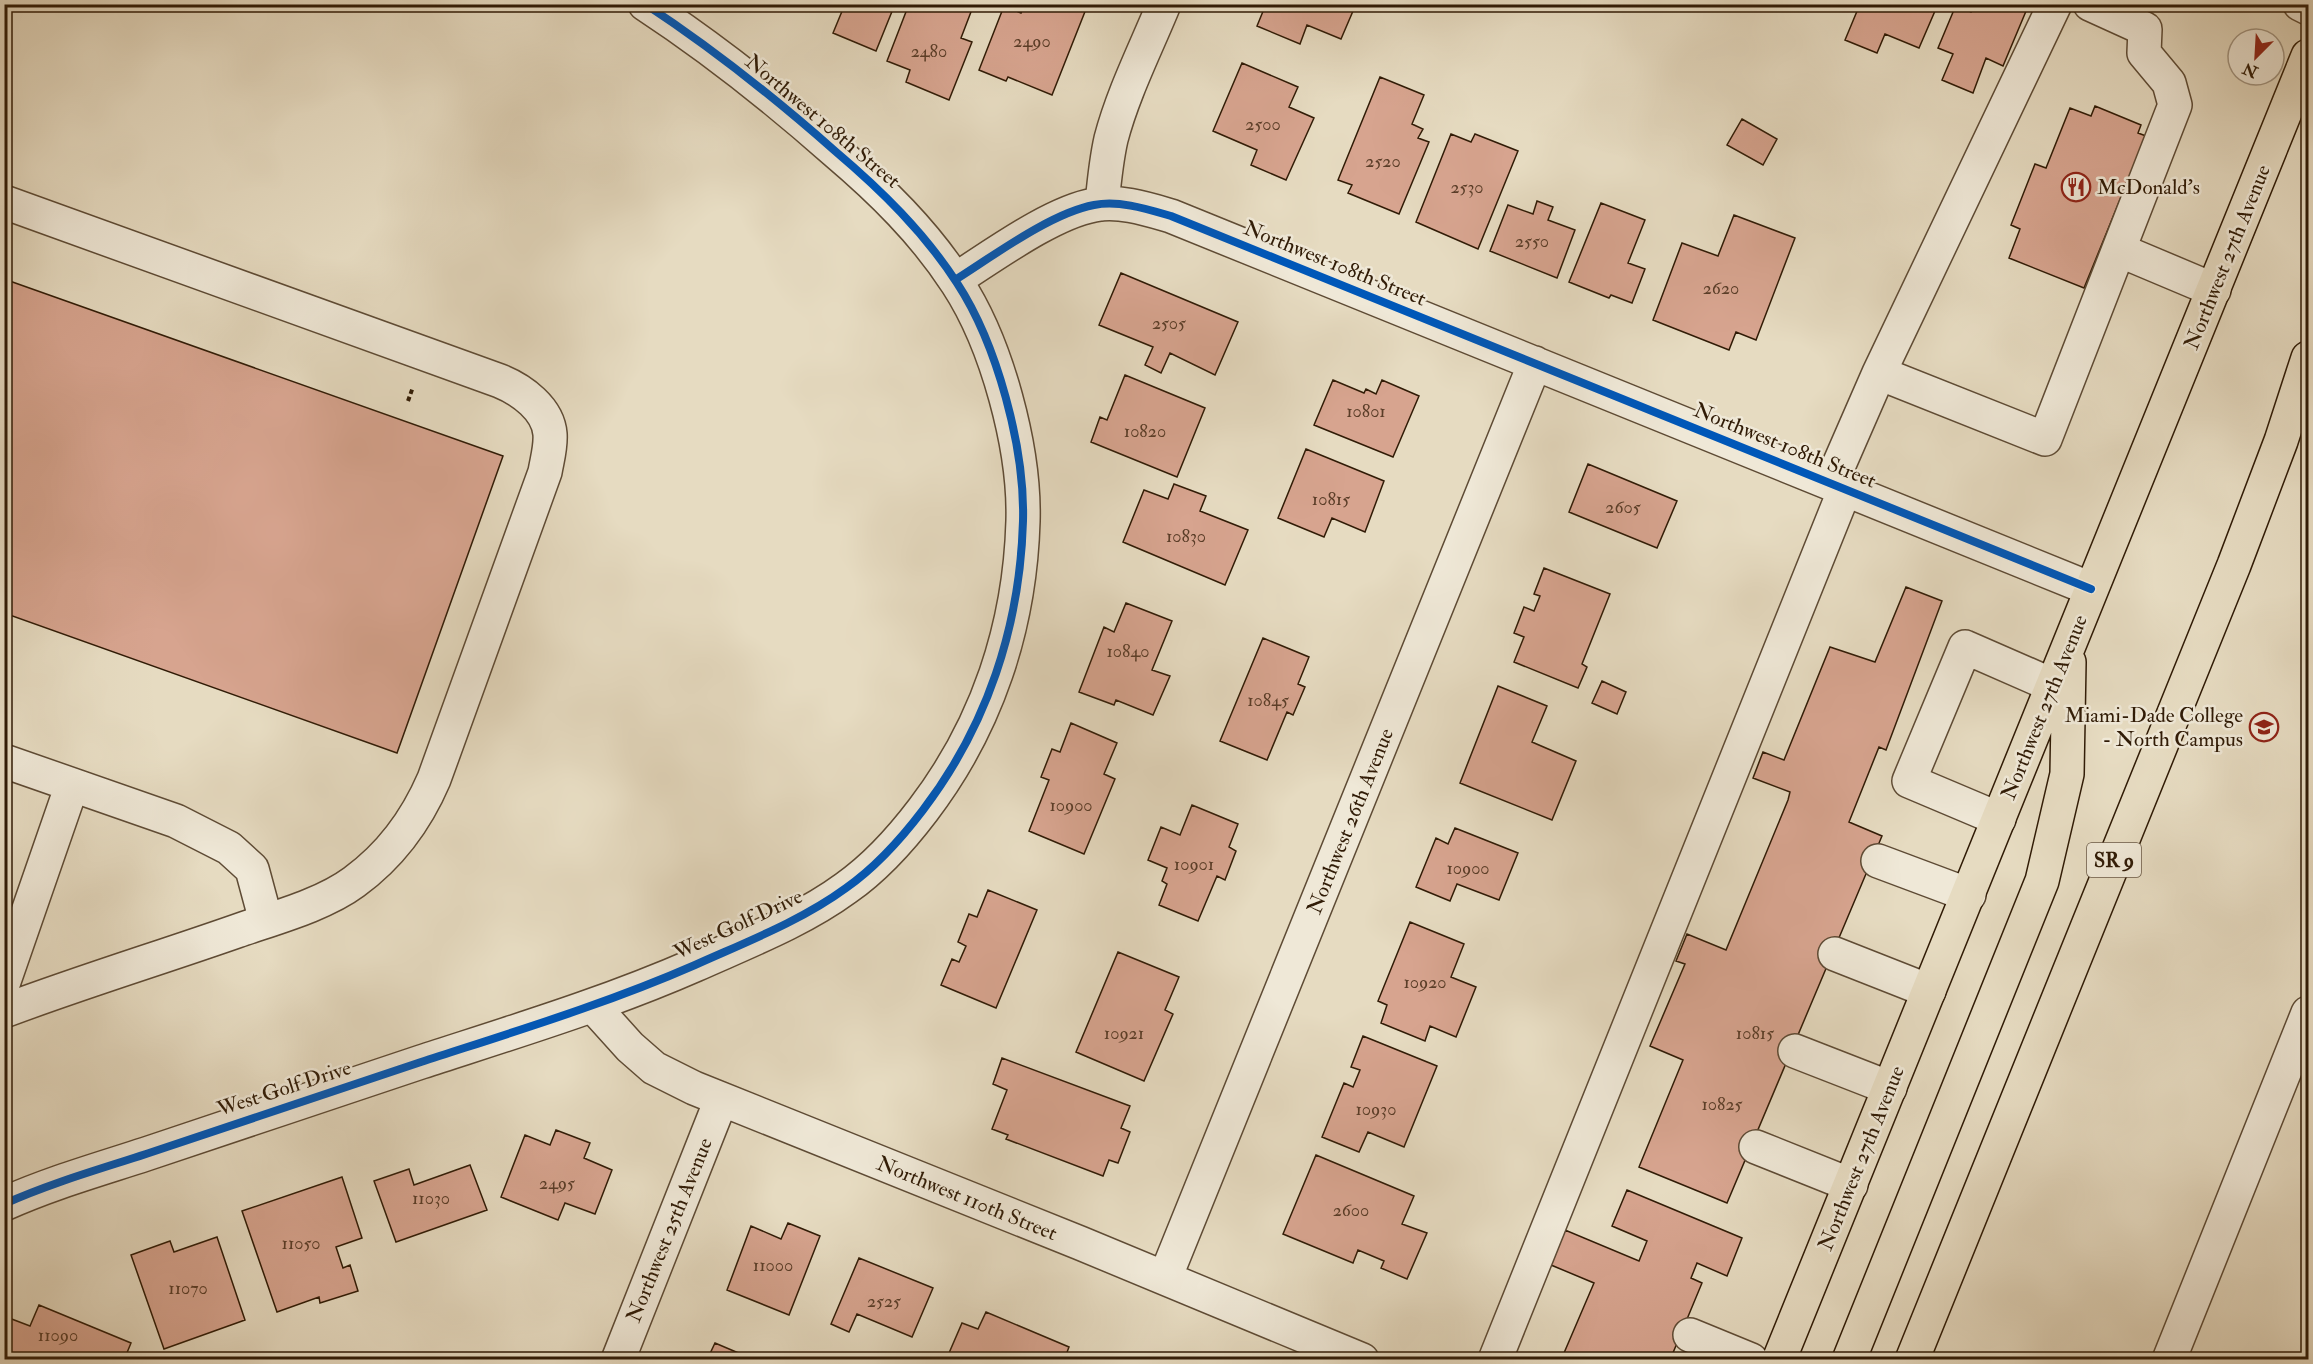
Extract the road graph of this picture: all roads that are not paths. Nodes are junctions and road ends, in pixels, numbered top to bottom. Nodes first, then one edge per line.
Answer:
1 (645, 4) edge
2 (1164, 4) edge
3 (2055, 4) edge
4 (2090, 4) edge
5 (2300, 4) edge
6 (2308, 8) edge
7 (2308, 56) edge
8 (4, 202) edge
9 (1102, 204) junction
10 (2119, 250) junction
11 (955, 280) junction
12 (2214, 290) junction
13 (2308, 358) edge
14 (1536, 363) junction
15 (1879, 373) junction
16 (1838, 486) junction
17 (2091, 589) junction
18 (2070, 642) junction
19 (2052, 685) junction
20 (4, 761) edge
21 (72, 785) junction
22 (1999, 819) junction
23 (1878, 861) dead end
24 (1969, 895) junction
25 (266, 921) junction
26 (1835, 954) dead end
27 (4, 981) edge
28 (1929, 991) junction
29 (593, 1006) junction
30 (4, 1011) edge
31 (2308, 1013) edge
32 (1795, 1051) dead end
33 (1890, 1088) junction
34 (721, 1100) junction
35 (1756, 1147) dead end
36 (1851, 1185) junction
37 (4, 1204) edge
38 (1165, 1278) junction
39 (1690, 1335) dead end
40 (618, 1359) edge
41 (1362, 1359) edge
42 (1495, 1359) edge
43 (1751, 1359) edge
44 (1779, 1359) edge
45 (1849, 1359) edge
46 (1912, 1359) edge
47 (2169, 1359) edge

1 - 11 street, Northwest 108th Street
2 - 9 street
3 - 15 street
4 - 10 street
5 - 6 street
7 - 12 main road, Northwest 27th Avenue
8 - 25 street
9 - 11 street, Northwest 108th Street
9 - 14 street, Northwest 108th Street
10 - 12 street
10 - 15 street
11 - 29 street, West Golf Drive
12 - 17 main road, Northwest 27th Avenue
13 - 46 main road, SR 9
14 - 16 street, Northwest 108th Street
14 - 38 street, Northwest 26th Avenue
15 - 16 street
16 - 17 street, Northwest 108th Street
16 - 42 street
17 - 18 main road, Northwest 27th Avenue
18 - 19 main road, Northwest 27th Avenue
18 - 45 main road
19 - 22 main road, Northwest 27th Avenue
19 - 22 street
20 - 21 street
21 - 25 street
21 - 27 street
22 - 24 main road, Northwest 27th Avenue
23 - 24 street
24 - 28 main road, Northwest 27th Avenue
25 - 30 street
26 - 28 street
28 - 33 main road, Northwest 27th Avenue
29 - 34 street, Northwest 110th Street
29 - 37 street, West Golf Drive
31 - 47 street
32 - 33 street
33 - 36 main road, Northwest 27th Avenue
34 - 38 street, Northwest 110th Street
34 - 40 street, Northwest 25th Avenue
35 - 36 street
36 - 44 main road, Northwest 27th Avenue
38 - 41 street, Northwest 110th Street
39 - 43 street

